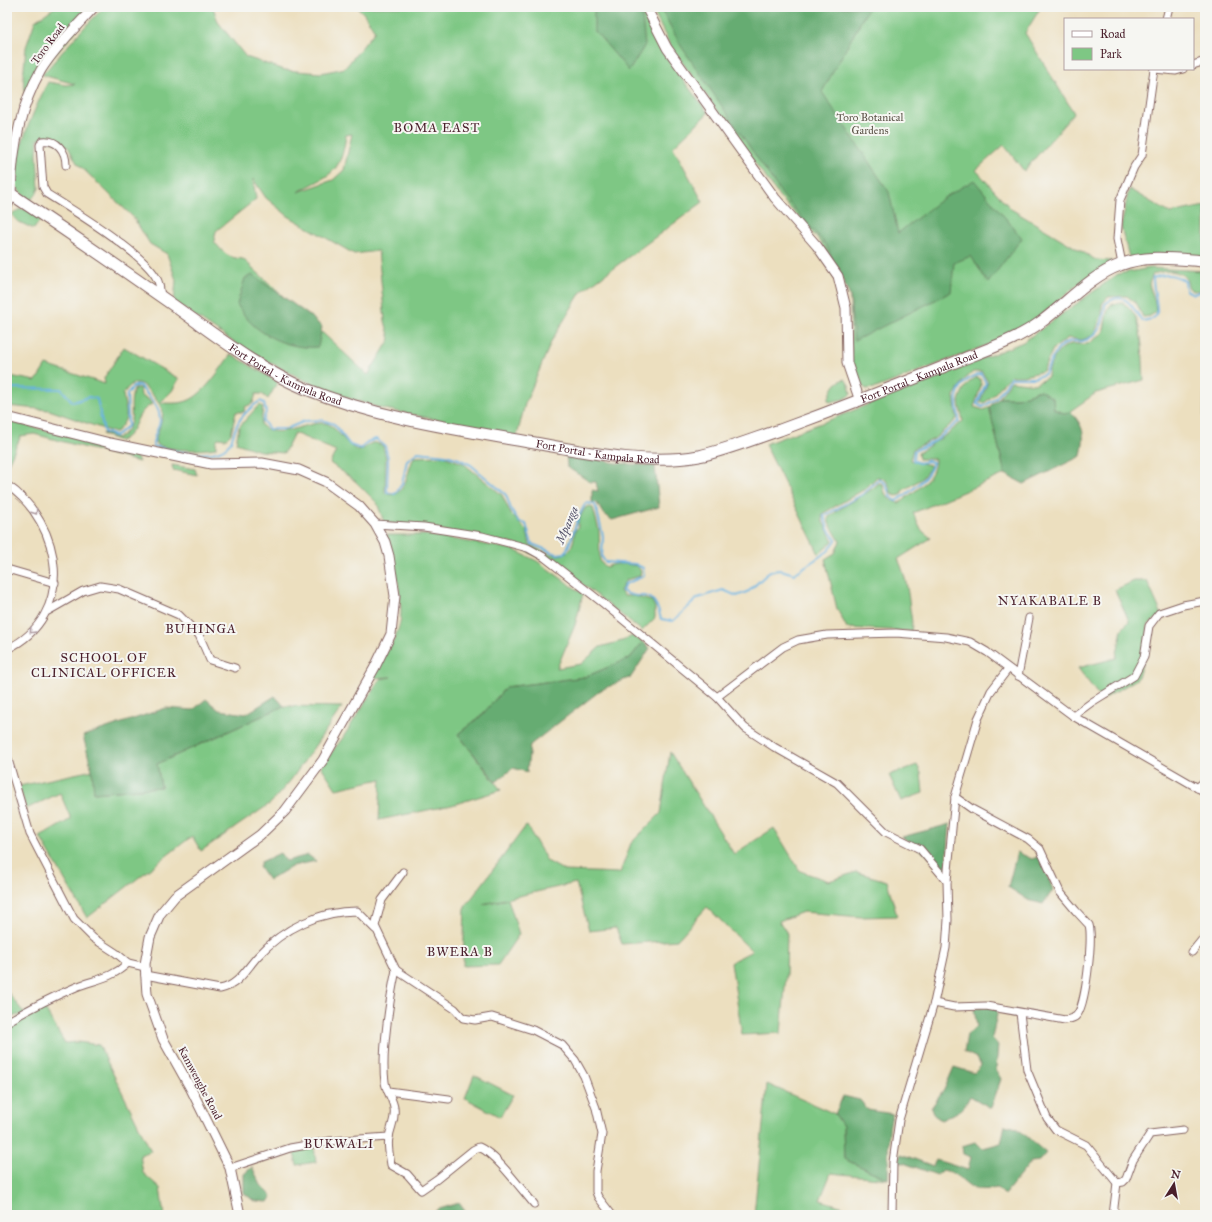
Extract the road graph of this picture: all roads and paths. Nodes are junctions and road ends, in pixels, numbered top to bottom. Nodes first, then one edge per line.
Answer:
1 (94, 7) edge
2 (646, 7) edge
3 (1169, 7) edge
4 (1166, 18) edge
5 (1205, 61) edge
6 (1194, 65) edge
7 (1154, 70) edge
8 (1165, 70) edge
9 (1180, 70) edge
10 (66, 165) dead end
11 (10, 194) junction
12 (7, 204) edge
13 (1205, 261) edge
14 (1122, 264) junction
15 (161, 297) junction
16 (860, 401) junction
17 (7, 417) edge
18 (7, 485) edge
19 (375, 524) junction
20 (7, 569) edge
21 (55, 582) junction
22 (1205, 601) edge
23 (48, 610) junction
24 (1029, 618) dead end
25 (7, 649) edge
26 (234, 668) dead end
27 (1008, 669) junction
28 (1018, 676) junction
29 (717, 697) junction
30 (1073, 716) junction
31 (7, 756) edge
32 (1205, 781) edge
33 (1197, 788) junction
34 (1205, 792) edge
35 (955, 797) junction
36 (403, 872) dead end
37 (947, 881) junction
38 (375, 929) junction
39 (1205, 936) edge
40 (1192, 952) dead end
41 (128, 963) junction
42 (145, 968) junction
43 (396, 970) junction
44 (934, 1003) junction
45 (1020, 1013) junction
46 (7, 1022) edge
47 (388, 1091) junction
48 (450, 1099) dead end
49 (1183, 1130) dead end
50 (389, 1137) junction
51 (230, 1168) junction
52 (1117, 1183) junction
53 (534, 1204) dead end
54 (240, 1215) edge
55 (612, 1215) edge
56 (892, 1215) edge
57 (1113, 1215) edge

1 - 11 main road, Toro Road
2 - 16 main road
3 - 4 street
5 - 6 street
7 - 14 street
8 - 9 street
10 - 15 street
11 - 12 highway
11 - 15 highway, Fort Portal - Kampala Road
13 - 14 highway, Fort Portal - Kampala Road
14 - 16 highway, Fort Portal - Kampala Road
15 - 16 highway, Fort Portal - Kampala Road
17 - 19 main road, Kamwenghe Road
18 -> 21 street
19 - 29 street
19 - 42 main road, Kamwenghe Road
20 - 21 street
21 - 23 street
22 - 30 street
23 -> 25 street
23 - 26 street
24 - 28 street
27 - 28 street
27 - 29 street
27 - 35 street
28 - 30 street
29 - 37 street
30 - 33 street
31 - 41 street
32 - 33 street
33 - 34 street
35 - 37 street
35 - 45 street
36 - 38 street
37 - 44 street
38 - 42 street
38 - 43 street
39 - 40 street
41 - 42 street
41 - 46 street
42 - 51 main road, Kamwenghe Road
43 - 47 street
43 - 55 street
44 - 45 street
44 - 56 street
45 - 52 street
47 - 48 street
47 - 50 street
49 - 52 street
50 - 51 street
50 - 53 street
51 - 54 main road, Kamwenghe Road
52 - 57 street

